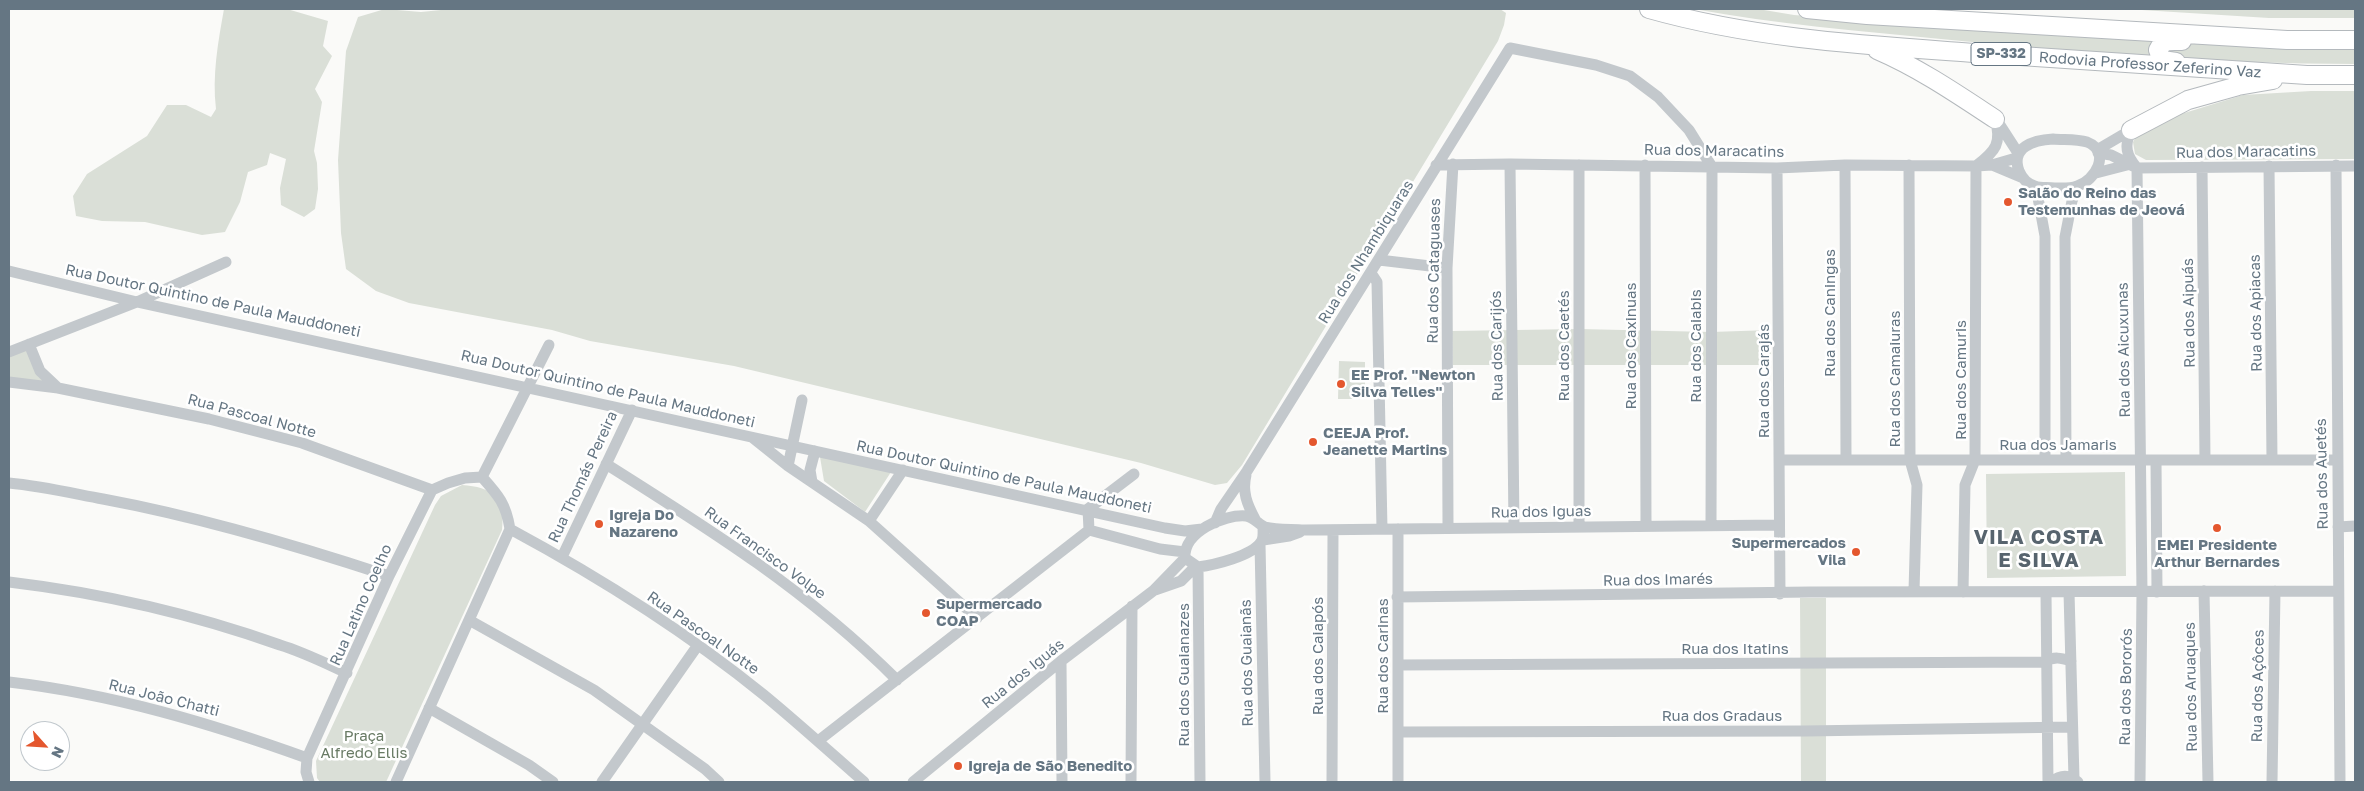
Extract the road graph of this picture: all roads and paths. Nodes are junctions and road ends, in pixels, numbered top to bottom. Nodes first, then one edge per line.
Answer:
1 (1649, 9) edge
2 (1807, 9) edge
3 (2355, 40) edge
4 (2355, 44) edge
5 (1864, 45) junction
6 (2355, 69) edge
7 (2307, 75) junction
8 (2355, 75) edge
9 (1995, 118) junction
10 (2130, 130) junction
11 (2097, 152) junction
12 (2017, 156) junction
13 (1453, 164) junction
14 (1510, 164) junction
15 (1436, 165) junction
16 (1579, 165) junction
17 (1845, 165) junction
18 (1909, 165) junction
19 (1992, 165) junction
20 (2336, 165) junction
21 (1645, 166) junction
22 (1976, 166) junction
23 (2269, 166) junction
24 (2355, 166) edge
25 (1712, 167) junction
26 (2132, 167) junction
27 (2202, 167) junction
28 (1777, 168) junction
29 (2096, 173) junction
30 (2022, 178) junction
31 (2078, 186) junction
32 (2036, 187) junction
33 (2045, 236) junction
34 (2065, 237) junction
35 (1379, 260) junction
36 (226, 262) dead end
37 (1447, 268) junction
38 (9, 271) edge
39 (1371, 273) junction
40 (137, 302) junction
41 (29, 344) junction
42 (549, 345) dead end
43 (9, 352) edge
44 (9, 382) edge
45 (530, 387) junction
46 (58, 388) junction
47 (802, 400) dead end
48 (632, 410) junction
49 (752, 437) junction
50 (793, 445) junction
51 (814, 451) junction
52 (1779, 460) junction
53 (1846, 460) junction
54 (1910, 460) junction
55 (1975, 460) junction
56 (2045, 460) junction
57 (2066, 460) junction
58 (2141, 460) junction
59 (2156, 460) junction
60 (2205, 460) junction
61 (2272, 460) junction
62 (2337, 460) junction
63 (606, 464) junction
64 (788, 466) junction
65 (903, 470) junction
66 (1247, 471) junction
67 (1134, 474) dead end
68 (482, 477) junction
69 (812, 482) junction
70 (9, 483) edge
71 (432, 490) junction
72 (1088, 509) junction
73 (869, 521) junction
74 (1215, 522) junction
75 (1259, 523) junction
76 (1779, 524) junction
77 (1711, 525) junction
78 (1646, 526) junction
79 (2338, 526) junction
80 (2355, 526) edge
81 (1578, 527) junction
82 (1448, 528) junction
83 (1514, 528) junction
84 (510, 529) junction
85 (1382, 529) junction
86 (1398, 529) junction
87 (1089, 530) junction
88 (1202, 530) junction
89 (1304, 530) junction
90 (1333, 530) junction
91 (1261, 542) junction
92 (1185, 555) junction
93 (562, 557) junction
94 (1196, 567) junction
95 (389, 576) junction
96 (9, 582) edge
97 (2338, 590) junction
98 (1153, 591) junction
99 (1914, 591) junction
100 (2274, 591) junction
101 (1964, 592) junction
102 (2046, 592) junction
103 (2069, 592) junction
104 (2142, 592) junction
105 (2157, 592) junction
106 (2204, 592) junction
107 (1780, 594) junction
108 (1397, 597) junction
109 (1132, 606) junction
110 (977, 618) junction
111 (469, 620) junction
112 (698, 645) junction
113 (1061, 661) junction
114 (2071, 661) junction
115 (2045, 662) junction
116 (1398, 666) junction
117 (347, 673) junction
118 (897, 680) junction
119 (9, 682) edge
120 (430, 708) junction
121 (642, 725) junction
122 (2072, 726) junction
123 (2046, 728) junction
124 (1398, 732) junction
125 (818, 742) junction
126 (307, 758) junction
127 (2076, 780) edge
128 (309, 782) edge
129 (396, 782) edge
130 (553, 782) edge
131 (602, 782) edge
132 (719, 782) edge
133 (864, 782) edge
134 (913, 782) edge
135 (1062, 782) edge
136 (1132, 782) edge
137 (1200, 782) edge
138 (1265, 782) edge
139 (1332, 782) edge
140 (1398, 782) edge
141 (2049, 782) edge
142 (2140, 782) edge
143 (2208, 782) edge
144 (2272, 782) edge
145 (2340, 782) edge

1 - 5 highway, Rodovia Professor Zeferino Vaz / SP-332
2 - 3 highway, SP-332
4 - 6 highway
5 - 7 highway, Rodovia Professor Zeferino Vaz / SP-332
5 - 9 highway
7 - 8 highway, Rodovia Professor Zeferino Vaz / SP-332
7 - 10 highway
9 - 12 street
9 - 22 street
10 - 11 street
10 - 26 street
11 - 12 street
11 - 26 street, Rua dos Maracatins
11 - 29 street
12 - 19 street, Rua dos Maracatins
12 - 30 street
13 - 14 street, Rua dos Maracatins
13 - 15 street, Rua dos Maracatins
13 - 37 street, Rua dos Cataguases
14 - 16 street, Rua dos Maracatins
14 - 83 street, Rua dos Carijós
15 - 25 street, Rua dos Nhambiquaras
15 - 35 street, Rua dos Nhambiquaras
16 - 21 street, Rua dos Maracatins
16 - 81 street, Rua dos Caetés
17 - 18 street, Rua dos Maracatins
17 - 28 street, Rua dos Maracatins
17 - 53 street, Rua dos Caningas
18 - 22 street, Rua dos Maracatins
18 - 54 street, Rua dos Camaiuras
19 - 22 street, Rua dos Maracatins
19 - 30 street, Rua dos Maracatins
20 - 23 street, Rua dos Maracatins
20 - 24 street, Rua dos Maracatins
20 - 62 street, Rua dos Auetés
21 - 25 street, Rua dos Maracatins
21 - 78 street, Rua dos Caxinuas
22 - 55 street, Rua dos Camuris
23 - 27 street, Rua dos Maracatins
23 - 61 street, Rua dos Apiacas
25 - 28 street, Rua dos Maracatins
25 - 77 street, Rua dos Caiabis
26 - 27 street, Rua dos Maracatins
26 - 29 street, Rua dos Maracatins
26 - 58 street, Rua dos Aicuxunas
27 - 60 street, Rua dos Aipuás
28 - 52 street, Rua dos Carajás
29 - 31 street
30 - 32 street
31 - 32 street
31 - 34 street
32 - 33 street
33 - 34 street
33 - 56 street
34 - 57 street
35 - 37 street
35 - 39 street, Rua dos Nhambiquaras
36 - 40 street
37 - 82 street, Rua dos Cataguases
38 - 40 street, Rua Doutor Quintino de Paula Mauddoneti
39 - 66 street, Rua dos Nhambiquaras
39 - 85 street
40 - 41 street
40 - 45 street, Rua Doutor Quintino de Paula Mauddoneti
41 - 43 street
41 - 46 street
42 - 45 street
44 - 46 street, Rua Pascoal Notte
45 - 48 street, Rua Doutor Quintino de Paula Mauddoneti
45 - 68 street
46 - 71 street, Rua Pascoal Notte
47 - 50 street
48 - 49 street, Rua Doutor Quintino de Paula Mauddoneti
48 - 63 street, Rua Thomás Pereira
49 - 50 street, Rua Doutor Quintino de Paula Mauddoneti
49 - 64 street
50 - 51 street, Rua Doutor Quintino de Paula Mauddoneti
50 - 64 street
51 - 65 street, Rua Doutor Quintino de Paula Mauddoneti
51 - 69 street
52 - 53 street, Rua dos Jamaris
52 - 76 street, Rua dos Carajás
53 - 54 street, Rua dos Jamaris
54 - 55 street, Rua dos Jamaris
54 - 99 street, Rua dos Camaiuras
55 - 56 street, Rua dos Jamaris
55 - 101 street, Rua dos Camuris
56 - 57 street, Rua dos Jamaris
57 - 58 street, Rua dos Jamaris
58 - 59 street, Rua dos Jamaris
58 - 104 street, Rua dos Aicuxunas
59 - 60 street, Rua dos Jamaris
59 - 105 street
60 - 61 street, Rua dos Jamaris
61 - 62 street, Rua dos Jamaris
62 - 79 street, Rua dos Auetés
63 - 93 street, Rua Thomás Pereira
63 - 118 street, Rua Francisco Volpe
64 - 69 street
65 - 72 street, Rua Doutor Quintino de Paula Mauddoneti
65 - 73 street
66 - 74 street, Rua dos Nhambiquaras
66 - 75 street, Rua dos Nhambiquaras
67 - 72 street
68 - 71 street
68 - 84 street
69 - 73 street
70 - 95 street
71 - 95 street, Rua Latino Coelho
72 - 87 street
72 - 88 street, Rua Doutor Quintino de Paula Mauddoneti
73 - 110 street
74 - 75 street, Rua dos Iguas
74 - 88 street, Rua dos Iguas
75 - 89 street, Rua dos Iguas
75 - 91 street
76 - 77 street, Rua dos Iguas
76 - 107 street, Rua dos Carajás
77 - 78 street, Rua dos Iguas
78 - 81 street, Rua dos Iguas
79 - 80 street
79 - 97 street, Rua dos Auetés
81 - 83 street, Rua dos Iguas
82 - 83 street, Rua dos Iguas
82 - 86 street, Rua dos Iguas
84 - 93 street, Rua Pascoal Notte
84 - 111 street
85 - 86 street, Rua dos Iguas
85 - 90 street, Rua dos Iguas
86 - 108 street, Rua dos Carinas
87 - 92 street
87 - 110 street
88 - 92 street, Rua dos Iguas
89 - 90 street, Rua dos Iguas
89 - 91 street, Rua dos Iguas
90 - 139 street, Rua dos Caiapós
91 - 94 street, Rua dos Iguas
91 - 138 street, Rua dos Guaianãs
92 - 94 street
92 - 98 street, Rua dos Iguás
93 - 112 street, Rua Pascoal Notte
94 - 98 street, Rua dos Iguás
94 - 137 street, Rua dos Guaianazes
95 - 117 street, Rua Latino Coelho
96 - 117 street
97 - 100 street, Rua dos Imarés
97 - 145 street, Rua dos Auetés
98 - 109 street, Rua dos Iguás
99 - 101 street, Rua dos Imarés
99 - 107 street, Rua dos Imarés
100 - 106 street, Rua dos Imarés
100 - 144 street, Rua dos Açôces
101 - 102 street, Rua dos Imarés
102 - 103 street, Rua dos Imarés
102 - 115 street
103 - 104 street, Rua dos Imarés
103 - 114 street
104 - 105 street, Rua dos Imarés
104 - 142 street, Rua dos Bororós
105 - 106 street, Rua dos Imarés
106 - 143 street, Rua dos Aruaques
107 - 108 street, Rua dos Imarés
108 - 116 street, Rua dos Carinas
109 - 113 street, Rua dos Iguás
109 - 136 street
110 - 118 street
111 - 120 street
111 - 121 street
112 - 121 street
112 - 125 street, Rua Pascoal Notte
113 - 134 street, Rua dos Iguás
113 - 135 street
114 - 115 street, Rua dos Itatins
114 - 122 street
115 - 116 street, Rua dos Itatins
115 - 123 street
116 - 124 street, Rua dos Carinas
117 - 126 street, Rua Latino Coelho
118 - 125 street
119 - 126 street, Rua João Chatti
120 - 129 street
120 - 130 street
121 - 131 street
121 - 132 street
122 - 123 street, Rua dos Gradaus
122 - 127 street
123 - 124 street, Rua dos Gradaus
123 - 141 street
124 - 140 street, Rua dos Carinas
125 - 133 street, Rua Pascoal Notte
126 - 128 street, Rua Latino Coelho
127 - 141 street

